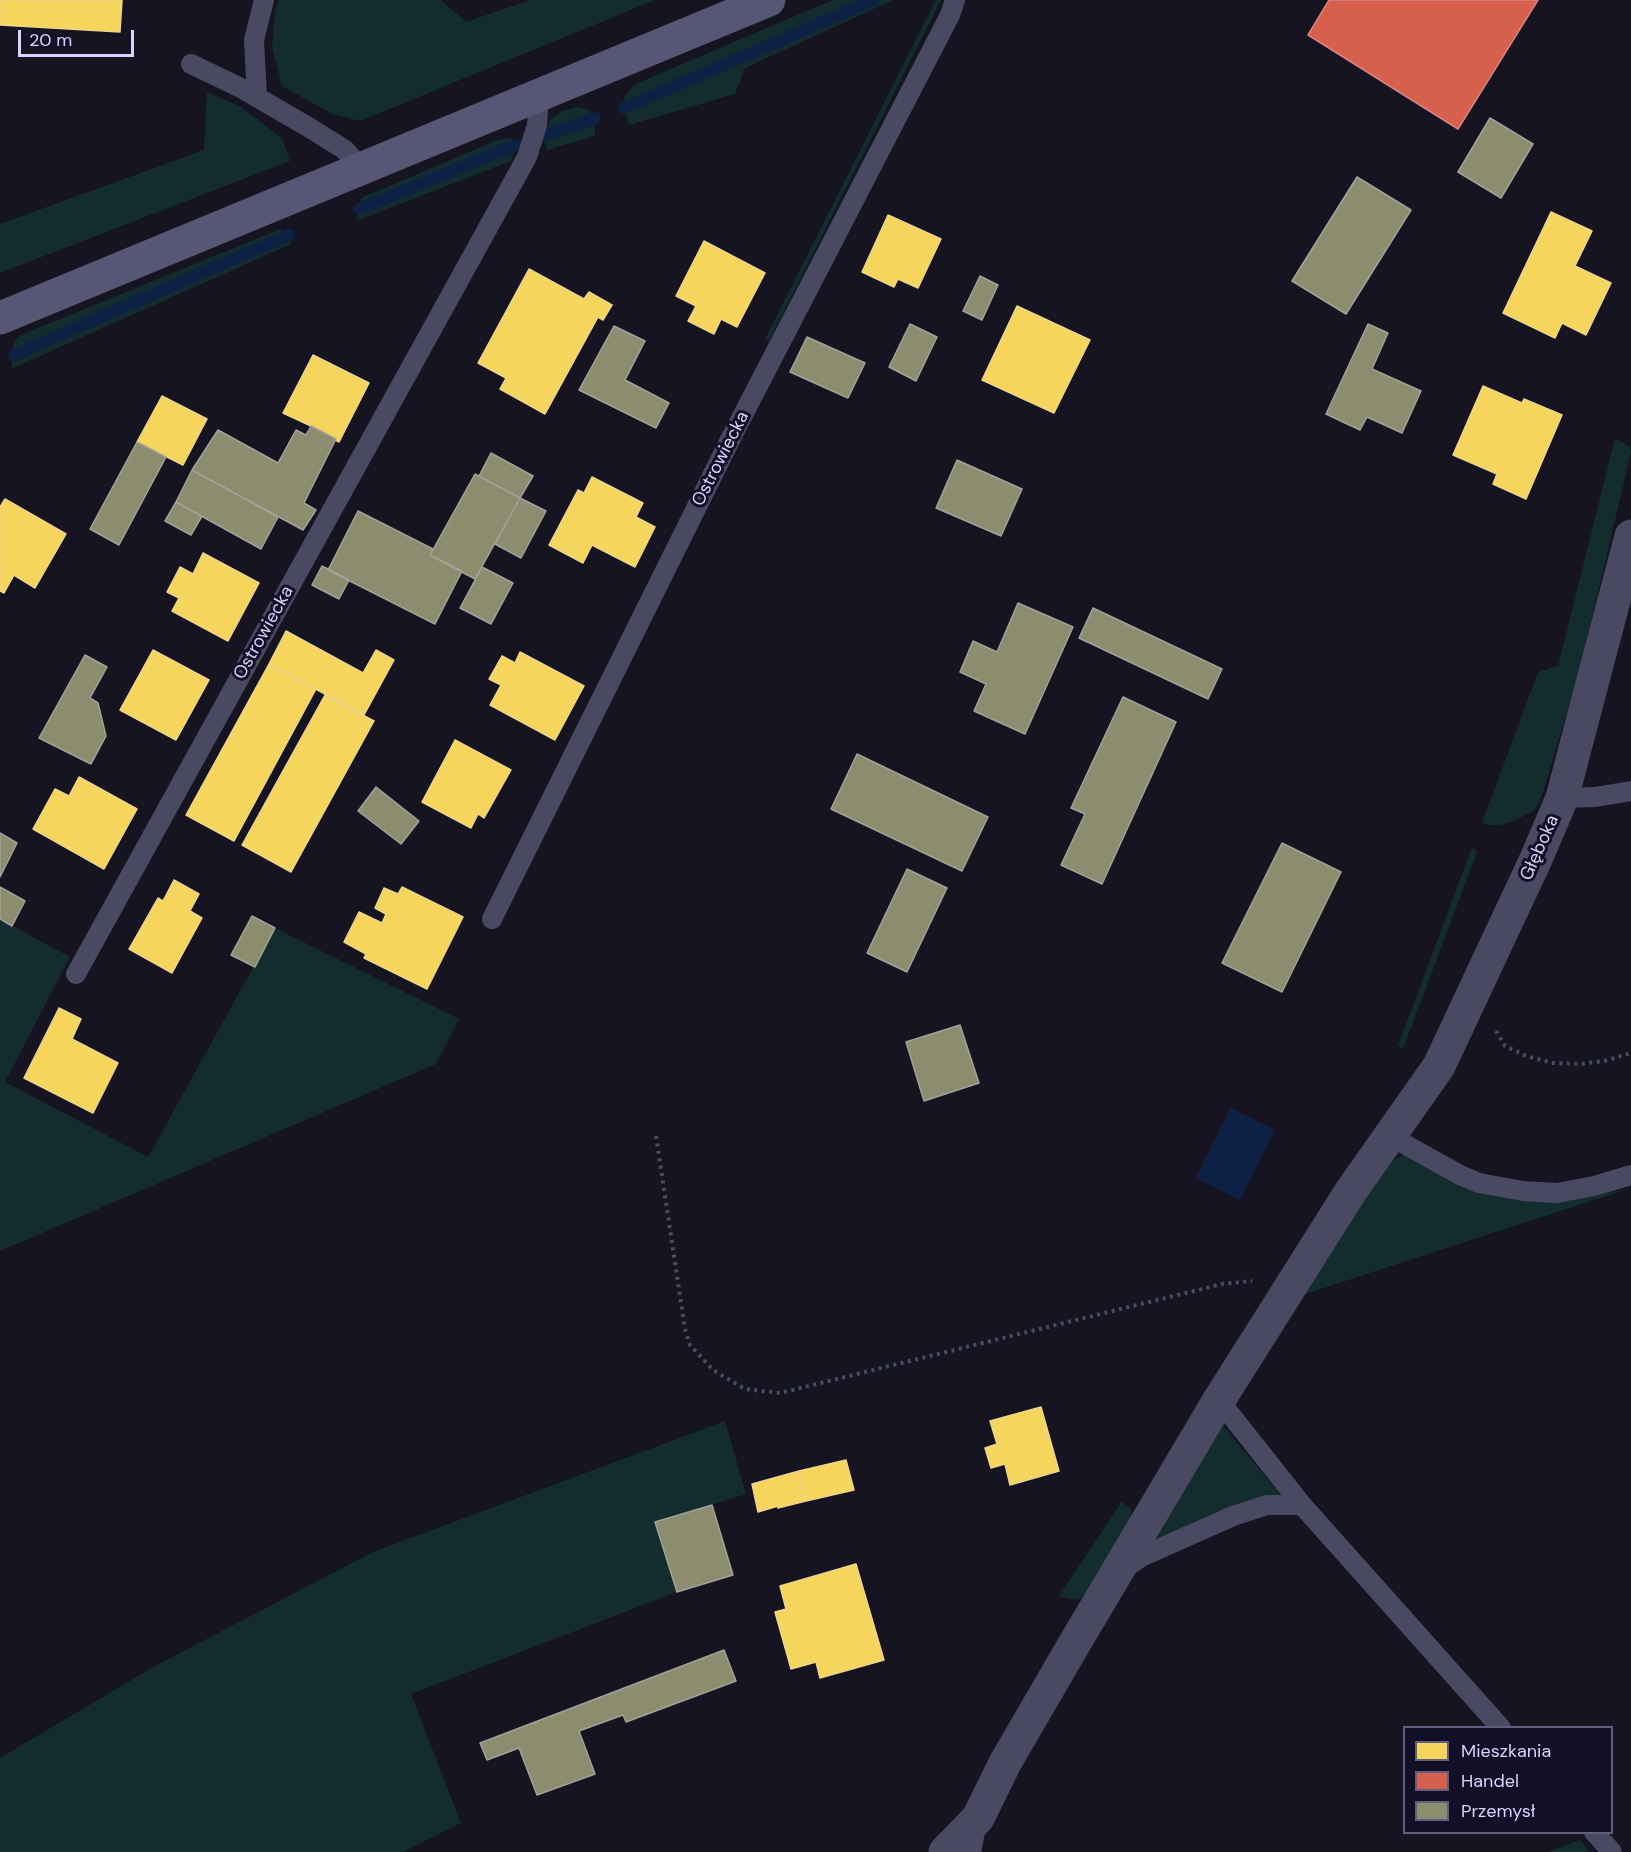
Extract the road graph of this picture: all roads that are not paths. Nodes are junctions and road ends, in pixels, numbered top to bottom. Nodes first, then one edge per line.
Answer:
1 (264, 0) edge
2 (769, 0) edge
3 (955, 0) edge
4 (191, 64) dead end
5 (539, 96) junction
6 (257, 97) junction
7 (362, 169) junction
8 (0, 318) edge
9 (1631, 537) edge
10 (1631, 792) edge
11 (1562, 798) junction
12 (492, 919) dead end
13 (76, 974) dead end
14 (1390, 1136) junction
15 (1631, 1175) edge
16 (1219, 1400) junction
17 (1302, 1505) junction
18 (1115, 1574) junction
19 (1498, 1726) edge
20 (978, 1818) junction
21 (1595, 1834) edge
22 (945, 1852) edge
23 (972, 1852) edge
24 (1612, 1852) edge

1 - 6 lane
2 - 5 street
3 - 12 lane, Ostrowiecka
4 - 6 lane
5 - 7 street
5 - 13 lane, Ostrowiecka
6 - 7 lane
7 - 8 street
9 - 11 street, Głęboka
10 - 11 lane
11 - 14 street, Głęboka
14 - 15 lane
14 - 16 street, Głęboka
16 - 17 lane
16 - 18 street, Głęboka
17 - 18 lane
17 - 19 lane
18 - 20 street, Głęboka
20 - 22 street
20 - 23 lane
21 - 24 lane

